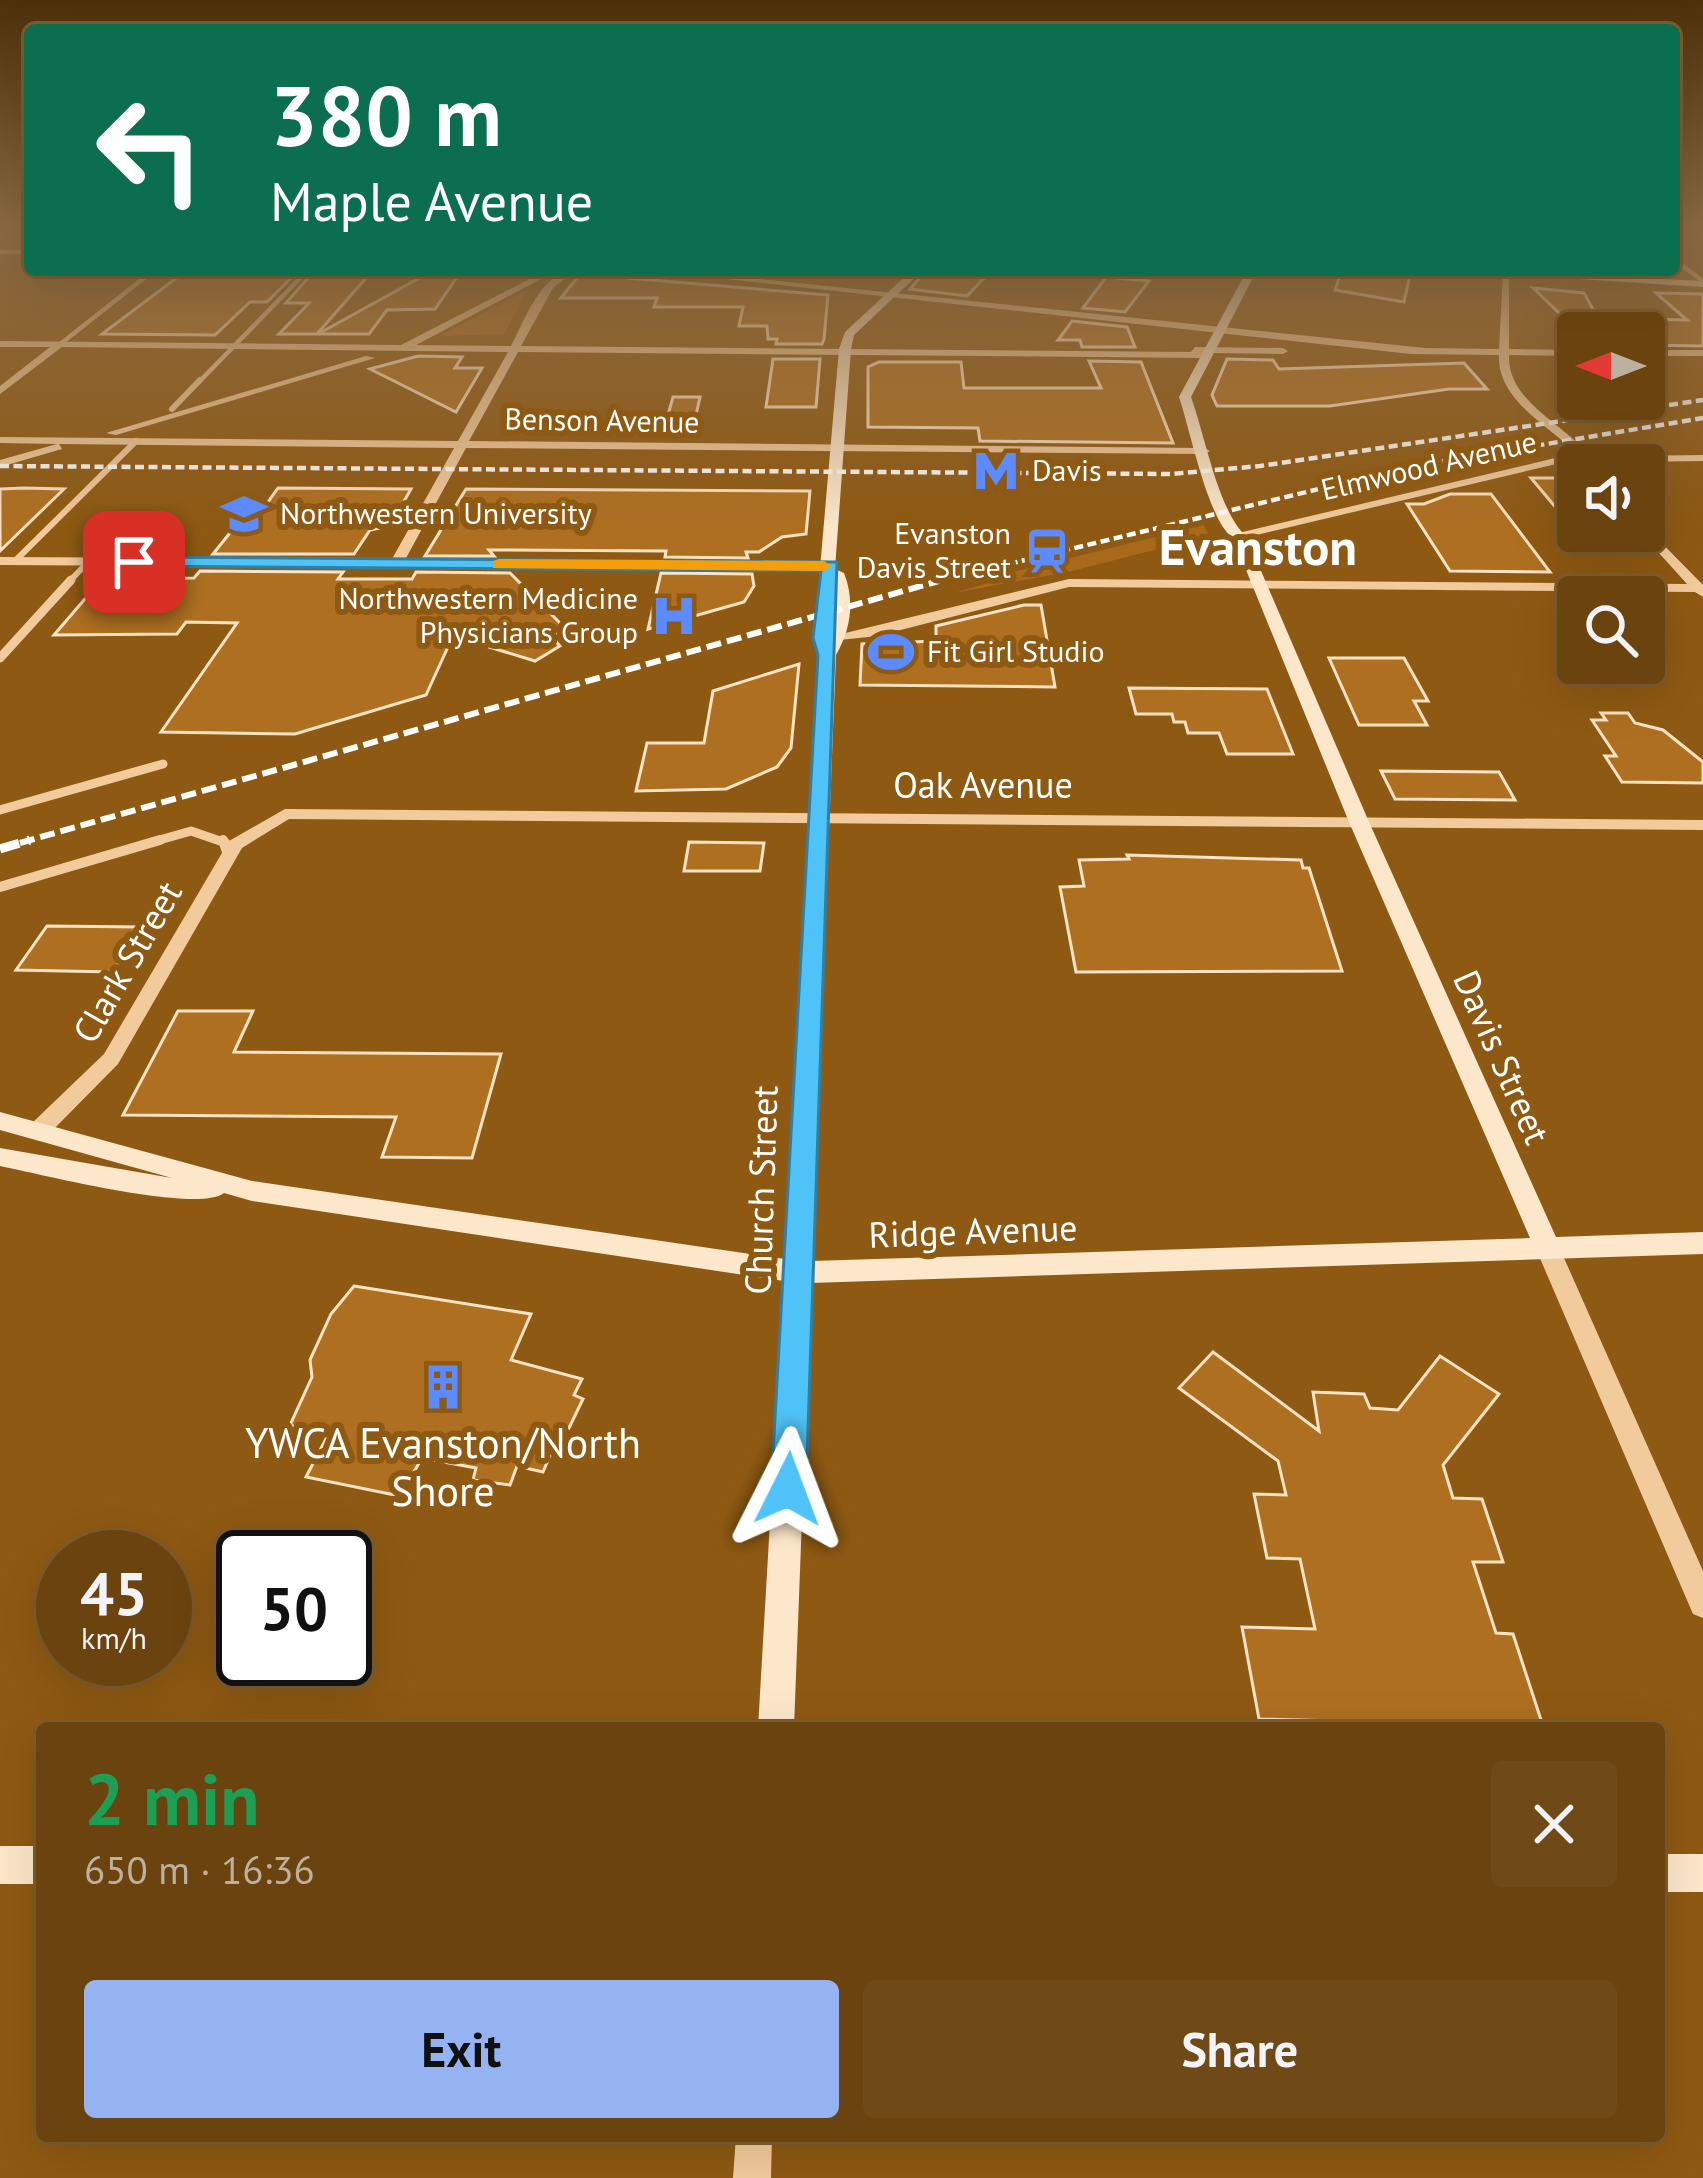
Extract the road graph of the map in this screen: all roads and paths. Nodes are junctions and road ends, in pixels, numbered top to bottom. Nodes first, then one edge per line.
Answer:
1 (80, 329) edge
2 (251, 329) edge
3 (426, 329) edge
4 (440, 329) edge
5 (525, 329) edge
6 (854, 329) edge
7 (1187, 329) edge
8 (1221, 329) edge
9 (1506, 329) edge
10 (1219, 332) junction
11 (412, 343) junction
12 (517, 343) junction
13 (0, 344) edge
14 (59, 345) junction
15 (234, 346) junction
16 (391, 347) junction
17 (845, 350) junction
18 (368, 351) junction
19 (1424, 351) junction
20 (1208, 352) junction
21 (1505, 352) junction
22 (1557, 352) edge
23 (1665, 353) edge
24 (1703, 353) edge
25 (0, 391) edge
26 (172, 409) junction
27 (0, 440) edge
28 (55, 440) junction
29 (82, 441) junction
30 (136, 441) junction
31 (462, 444) junction
32 (1558, 444) edge
33 (838, 447) junction
34 (1204, 451) junction
35 (1703, 458) edge
36 (1665, 459) edge
37 (0, 460) edge
38 (1557, 466) edge
39 (1239, 536) junction
40 (1665, 551) edge
41 (7, 561) edge
42 (88, 562) junction
43 (396, 564) junction
44 (831, 566) junction
45 (1259, 584) junction
46 (1701, 590) edge
47 (840, 636) junction
48 (828, 655) junction
49 (0, 658) edge
50 (163, 764) dead end
51 (0, 810) edge
52 (818, 816) junction
53 (1359, 822) junction
54 (266, 823) joint
55 (1703, 826) edge
56 (228, 855) junction
57 (0, 886) edge
58 (0, 1121) edge
59 (39, 1130) junction
60 (0, 1141) edge
61 (0, 1156) edge
62 (252, 1191) junction
63 (1703, 1243) edge
64 (1548, 1249) junction
65 (800, 1272) junction
66 (1703, 1604) edge
67 (776, 1722) edge
68 (0, 1864) edge
69 (36, 1865) edge
70 (1665, 1873) edge
71 (1703, 1873) edge
72 (754, 2142) edge
73 (752, 2178) edge

1 - 14 street
2 - 15 street
3 - 16 street
4 - 11 street
5 - 12 street
6 - 17 main road
7 - 10 street
8 - 10 main road, Davis Street
9 - 21 street
10 - 19 street
10 - 20 main road, Davis Street
11 - 12 street
11 - 16 street
12 - 16 street
12 - 17 street
12 - 31 street
13 - 14 street
14 - 15 street
14 - 25 street
15 - 16 street
15 - 18 street
15 - 26 street
16 - 18 street
16 - 29 street
17 - 20 street
17 - 33 main road, Church Street
18 - 26 street
19 - 20 street
19 - 21 street
20 - 34 main road, Davis Street
21 - 22 street
21 - 32 street
23 - 24 street
26 - 28 street
27 - 28 street, Benson Avenue
28 - 29 street, Benson Avenue
28 - 37 street
29 - 30 street, Benson Avenue
29 - 37 street
30 - 31 street, Benson Avenue
30 - 41 street
31 - 33 street, Benson Avenue
31 - 43 street
33 - 34 street, Benson Avenue
33 - 44 main road, Church Street
34 - 39 main road, Davis Street
35 - 36 street, Elmwood Avenue
38 - 39 street, Elmwood Avenue
39 - 45 main road, Davis Street
40 - 46 street
41 - 42 street
42 - 43 street
42 - 49 street
43 - 44 street
44 - 47 main road, Church Street
44 - 48 main road, Church Street
45 - 46 street
45 - 47 street
45 - 53 main road, Davis Street
47 - 48 main road, Church Street
48 - 52 main road, Church Street
50 - 51 street
52 - 53 street, Oak Avenue
52 - 54 street, Oak Avenue
52 - 65 main road, Church Street
53 - 55 street, Oak Avenue
53 - 64 main road, Davis Street
54 - 56 street, Clark Street
56 - 57 street
56 - 59 street, Clark Street
58 - 59 main road, Ridge Avenue
59 - 60 main road
59 - 62 main road, Ridge Avenue
61 - 62 main road, Ridge Avenue
62 - 65 main road, Ridge Avenue
63 - 64 main road, Ridge Avenue
64 - 65 main road, Ridge Avenue
64 - 66 street, Davis Street
65 - 67 main road, Church Street
68 - 69 main road
70 - 71 main road
72 - 73 street

